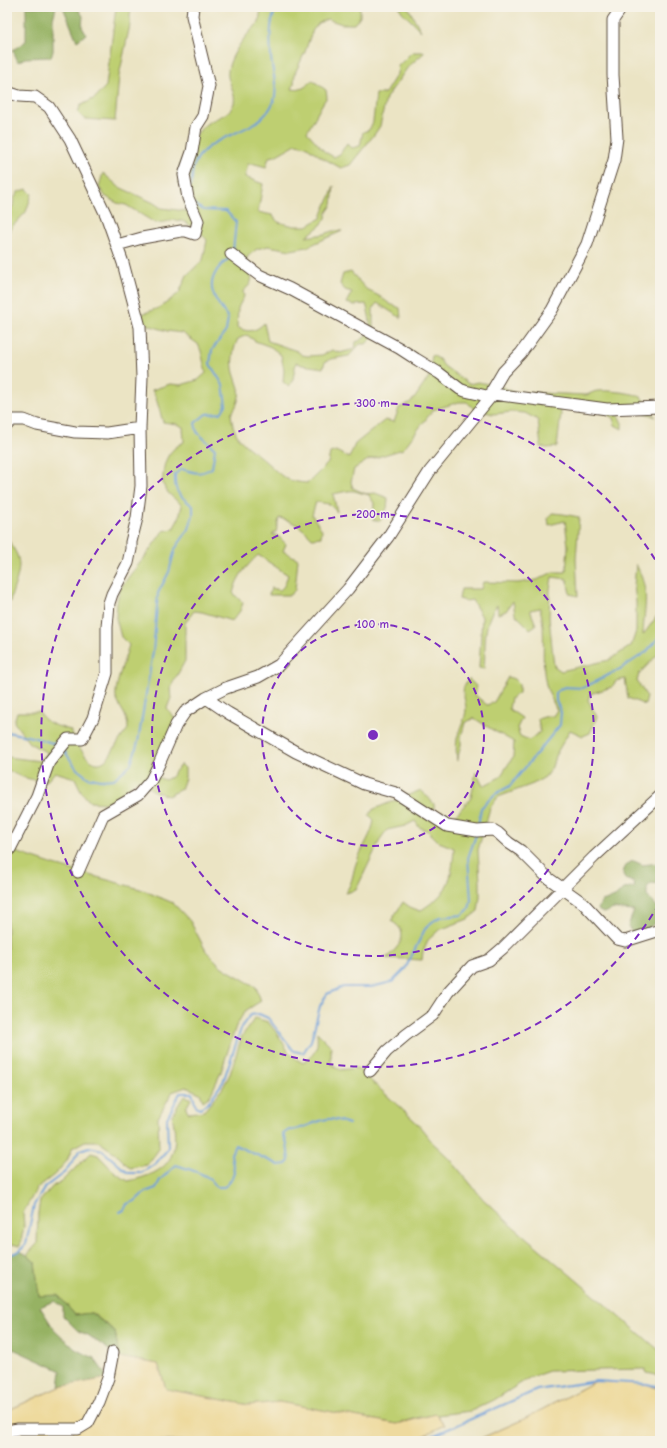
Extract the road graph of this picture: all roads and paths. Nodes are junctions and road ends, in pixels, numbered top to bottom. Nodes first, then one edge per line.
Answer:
1 (193, 7) edge
2 (622, 7) edge
3 (7, 92) edge
4 (117, 245) junction
5 (231, 254) dead end
6 (492, 395) junction
7 (660, 406) edge
8 (7, 425) edge
9 (140, 428) junction
10 (206, 698) junction
11 (660, 796) edge
12 (10, 849) dead end
13 (78, 872) dead end
14 (563, 889) junction
15 (660, 930) edge
16 (370, 1071) dead end
17 (113, 1352) dead end
18 (7, 1431) edge

1 - 4 street
2 - 6 street
3 - 4 street
4 - 9 street
5 - 6 street
6 - 7 street
6 - 10 street
8 - 9 street
9 - 12 street
10 - 13 street
10 - 14 street
11 - 14 street
14 - 15 street
14 - 16 street
17 - 18 street

